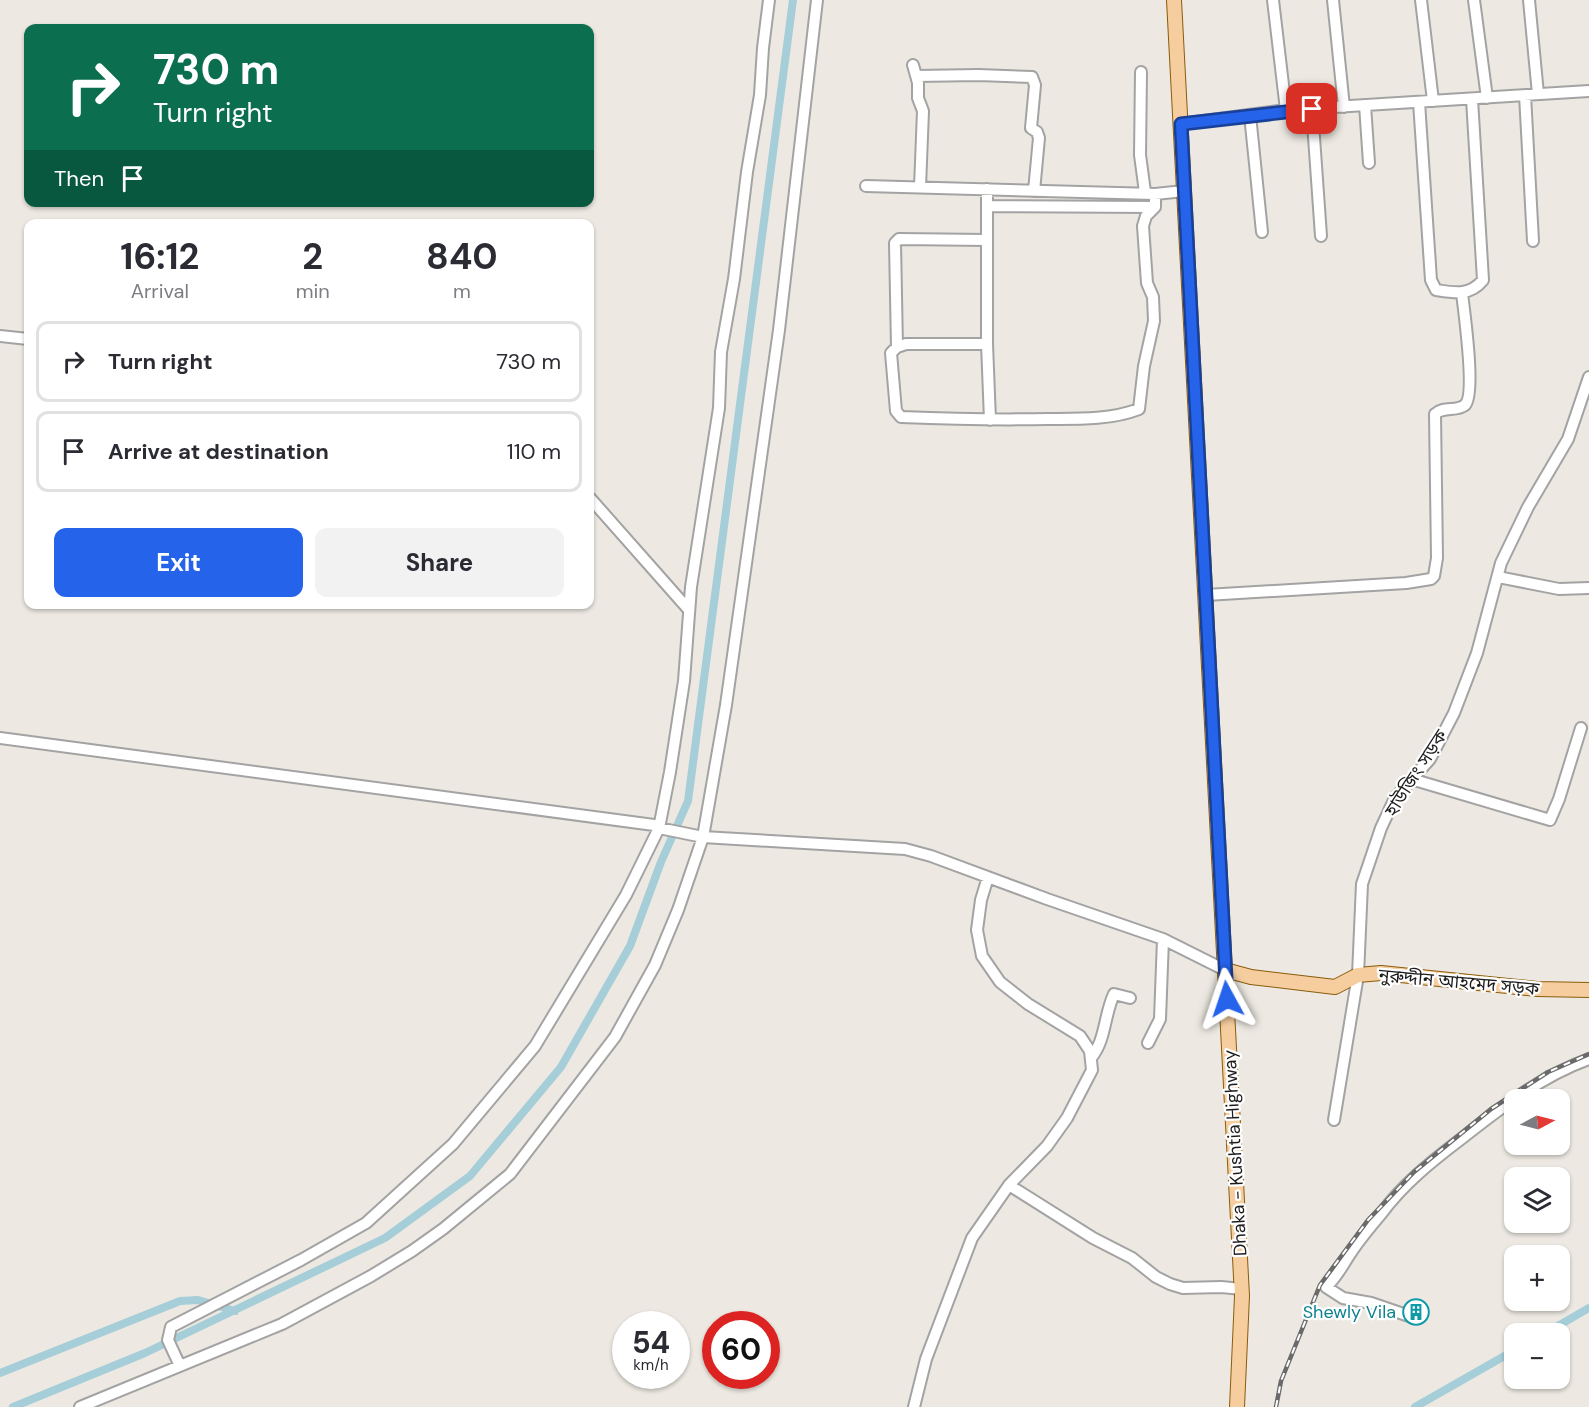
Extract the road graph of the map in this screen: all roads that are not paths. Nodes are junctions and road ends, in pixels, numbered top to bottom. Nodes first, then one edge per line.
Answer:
1 (769, 0) edge
2 (817, 0) edge
3 (1174, 0) edge
4 (1273, 0) edge
5 (1333, 0) edge
6 (1421, 0) edge
7 (1474, 0) edge
8 (1529, 0) edge
9 (913, 64) dead end
10 (1141, 72) dead end
11 (916, 76) junction
12 (1589, 91) edge
13 (1538, 94) junction
14 (1525, 95) junction
15 (1487, 98) junction
16 (1472, 99) junction
17 (1432, 101) junction
18 (1419, 102) junction
19 (1365, 105) junction
20 (1344, 107) junction
21 (1312, 109) junction
22 (1286, 110) junction
23 (1250, 115) junction
24 (1181, 124) junction
25 (1369, 163) dead end
26 (866, 186) dead end
27 (920, 187) junction
28 (987, 189) junction
29 (1034, 191) junction
30 (1184, 191) junction
31 (1150, 193) junction
32 (987, 206) junction
33 (1155, 207) junction
34 (1262, 232) dead end
35 (1321, 236) dead end
36 (987, 240) junction
37 (1533, 241) dead end
38 (1462, 293) junction
39 (0, 336) edge
40 (24, 339) edge
41 (987, 344) junction
42 (897, 347) junction
43 (1589, 377) edge
44 (990, 420) junction
45 (594, 502) edge
46 (1498, 577) junction
47 (1589, 588) edge
48 (1206, 595) junction
49 (689, 609) junction
50 (1581, 728) dead end
51 (0, 738) edge
52 (1411, 779) junction
53 (658, 828) junction
54 (704, 837) junction
55 (988, 877) junction
56 (1162, 939) junction
57 (1225, 970) junction
58 (1358, 975) junction
59 (1589, 990) edge
60 (1130, 998) dead end
61 (1148, 1043) dead end
62 (1091, 1058) junction
63 (1589, 1059) edge
64 (1334, 1120) dead end
65 (1009, 1185) junction
66 (1242, 1290) junction
67 (1415, 1318) dead end
68 (180, 1366) junction
69 (80, 1407) edge
70 (914, 1407) edge
71 (1237, 1407) edge

1 - 49 street
2 - 54 street
3 - 24 main road, Dhaka - Kushtia Highway
4 - 22 street
5 - 20 street
6 - 17 street
7 - 15 street
8 - 13 street
9 - 11 street
10 - 31 street
11 - 27 street
11 - 29 street
12 - 13 street
13 - 14 street
14 - 15 street
14 - 37 street
15 - 16 street
16 - 17 street
16 - 38 street
17 - 18 street
18 - 19 street
18 - 38 street
19 - 20 street
19 - 25 street
20 - 21 street
21 - 22 street
21 - 35 street
22 - 23 street
23 - 24 street
23 - 34 street
24 - 30 main road, Dhaka - Kushtia Highway
26 - 27 street
27 - 28 street
28 - 29 street
28 - 32 street
29 - 31 street
30 - 31 street
30 - 48 main road, Dhaka - Kushtia Highway
31 - 33 street
32 - 33 street
32 - 36 street
33 - 44 street
36 - 41 street
36 - 42 street
38 - 48 street
39 - 40 street
41 - 42 street
41 - 44 street
42 - 44 street
43 - 46 street, হাউজিং সড়ক
45 - 49 street
46 - 47 street
46 - 52 street, হাউজিং সড়ক
48 - 57 main road, Dhaka - Kushtia Highway
49 - 53 street
50 - 52 street
51 - 53 street
52 - 58 street, হাউজিং সড়ক
53 - 54 street
53 - 68 street
54 - 55 street
54 - 68 street
55 - 56 street
55 - 62 street
56 - 57 street
56 - 61 street
57 - 58 main road, নুরুদ্দীন আহমেদ সড়ক
57 - 66 main road, Dhaka - Kushtia Highway
58 - 59 main road, নুরুদ্দীন আহমেদ সড়ক
58 - 64 street, হাউজিং সড়ক
60 - 62 street
62 - 65 street
63 - 67 street
65 - 66 street
65 - 70 street
66 - 71 main road, Dhaka - Kushtia Highway
68 - 69 street

